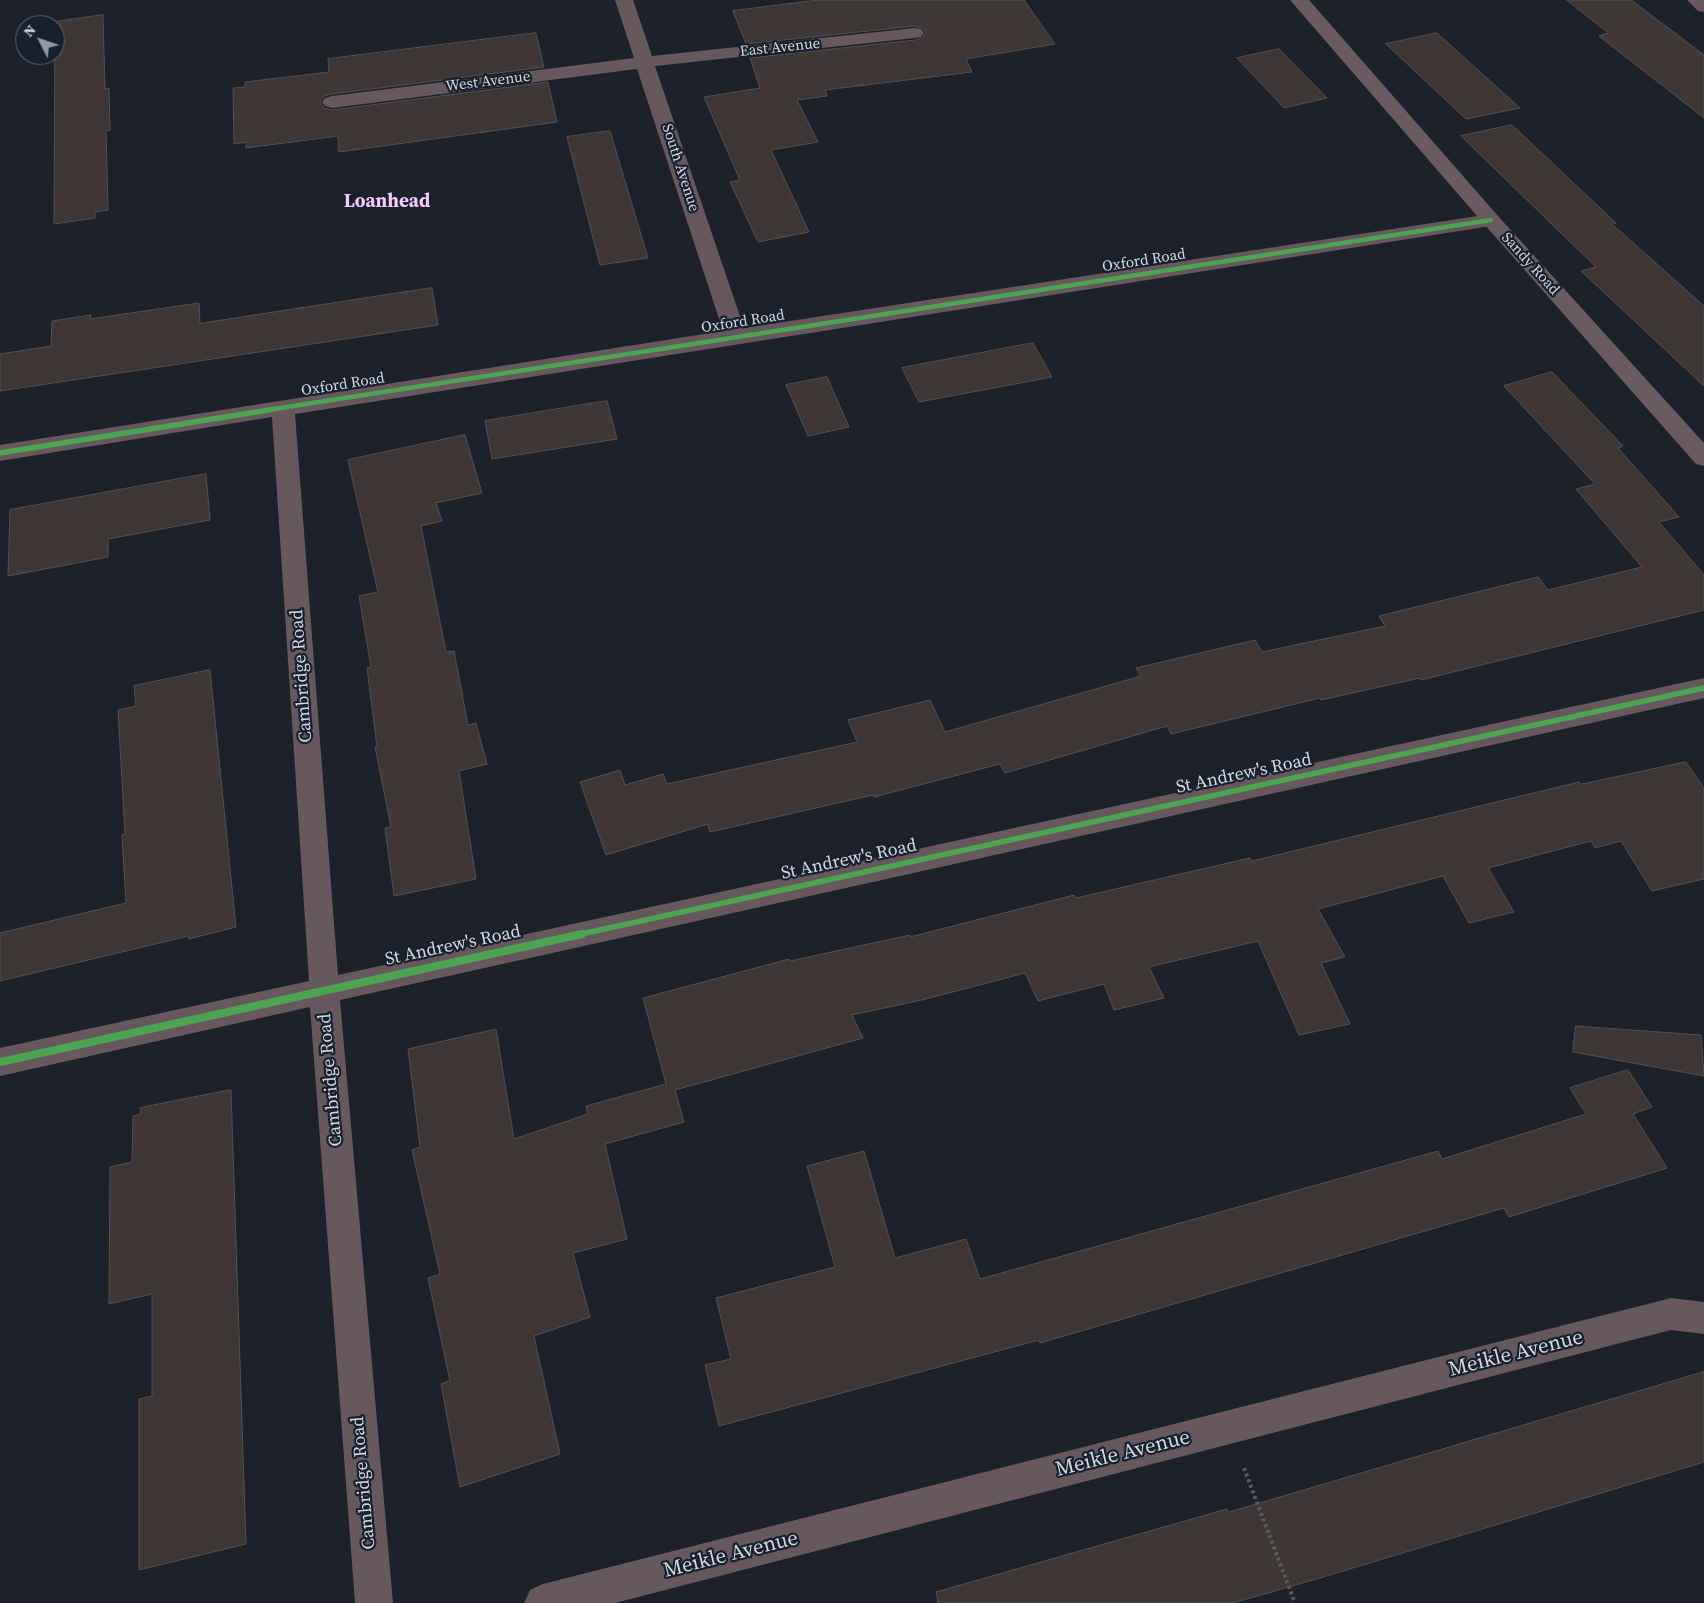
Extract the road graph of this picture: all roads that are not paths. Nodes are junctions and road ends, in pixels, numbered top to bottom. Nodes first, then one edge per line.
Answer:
1 (624, 0) edge
2 (1298, 0) edge
3 (1696, 0) edge
4 (1704, 7) edge
5 (916, 33) dead end
6 (644, 62) junction
7 (332, 102) dead end
8 (1491, 220) junction
9 (736, 336) junction
10 (283, 407) junction
11 (0, 453) edge
12 (1704, 458) edge
13 (1704, 688) edge
14 (324, 990) junction
15 (0, 1062) edge
16 (1704, 1318) edge
17 (374, 1603) edge
18 (544, 1603) edge

1 - 6 street, South Avenue
2 - 8 main road, Sandy Road
3 - 4 street
5 - 6 street, East Avenue
6 - 7 street, West Avenue
6 - 9 street, South Avenue
8 - 9 street, Oxford Road
8 - 12 main road, Sandy Road
9 - 10 street, Oxford Road
10 - 11 street, Oxford Road
10 - 14 street, Cambridge Road
13 - 14 street, St Andrew's Road
14 - 15 street, St Andrew's Road
14 - 17 street, Cambridge Road
16 - 18 street, Meikle Avenue

